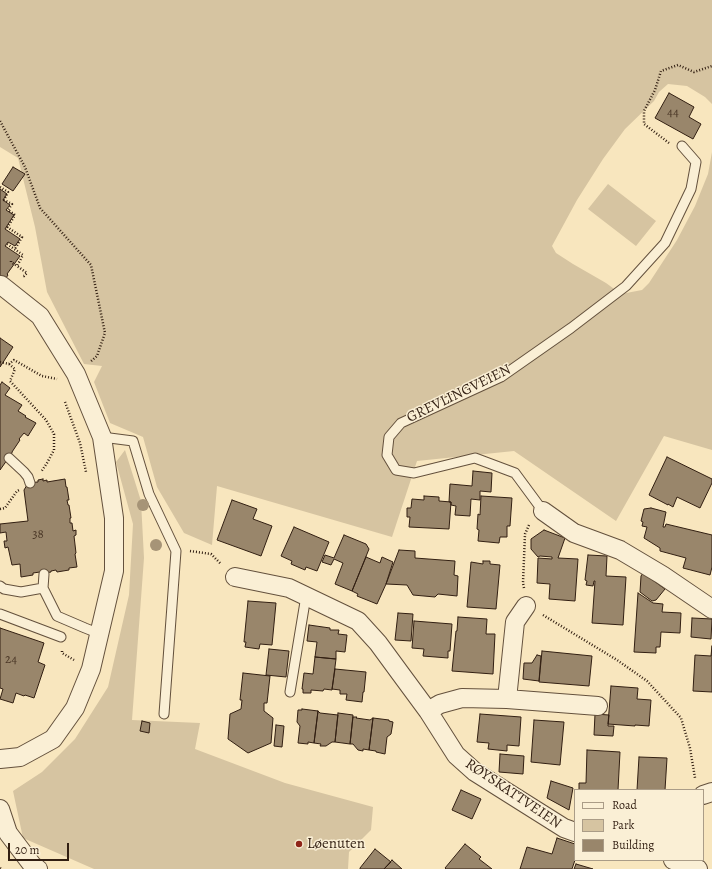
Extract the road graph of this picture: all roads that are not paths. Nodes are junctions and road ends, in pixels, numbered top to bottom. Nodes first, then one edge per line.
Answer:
1 (682, 146) road end
2 (1, 286) dead end
3 (102, 437) junction
4 (9, 458) dead end
5 (30, 483) dead end
6 (543, 511) joint
7 (44, 574) dead end
8 (235, 577) road end
9 (0, 586) edge
10 (43, 588) junction
11 (306, 596) junction
12 (526, 606) road end
13 (712, 609) edge
14 (0, 614) edge
15 (92, 631) junction
16 (61, 637) dead end
17 (290, 692) dead end
18 (507, 699) junction
19 (598, 706) dead end
20 (428, 712) junction
21 (164, 714) dead end
22 (0, 759) edge
23 (0, 809) edge
24 (574, 832) edge
25 (676, 861) edge
26 (38, 869) edge
27 (698, 869) edge

1 - 6 lane, GREVLINGVEIEN
2 - 3 street
3 - 15 street
3 - 21 lane
4 - 5 lane
6 - 13 street, GREVLINGVEIEN
7 - 10 lane
8 - 11 street, RØYSKATTVEIEN
9 - 10 lane
10 - 15 lane
11 - 17 lane
11 - 20 street, RØYSKATTVEIEN
12 - 18 street
14 - 16 lane
15 - 22 street
18 - 19 street
18 - 20 street
20 - 24 street, RØYSKATTVEIEN
23 - 26 street
25 - 27 street

